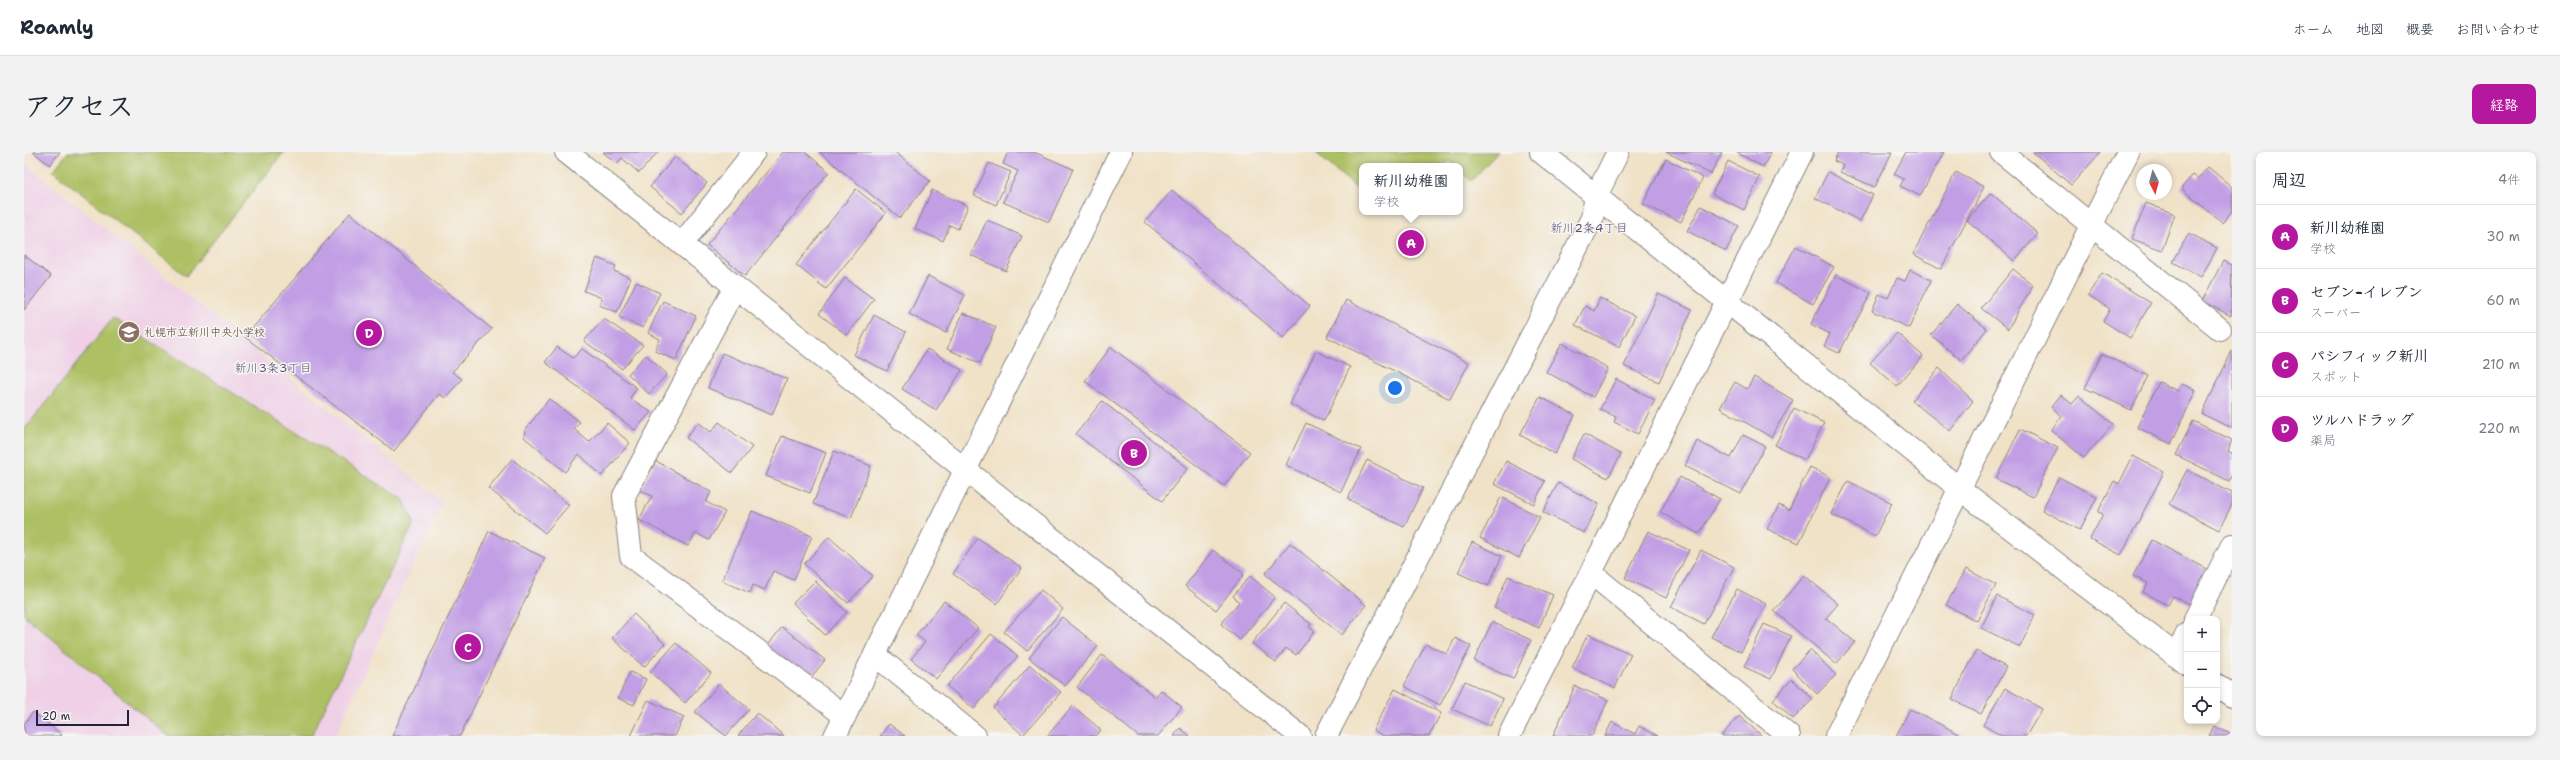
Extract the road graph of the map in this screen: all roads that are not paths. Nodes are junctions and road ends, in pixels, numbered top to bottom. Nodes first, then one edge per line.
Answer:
1 (566, 152) edge
2 (754, 152) edge
3 (1120, 152) edge
4 (1541, 152) edge
5 (1618, 152) edge
6 (1802, 152) edge
7 (2001, 152) edge
8 (2128, 152) edge
9 (1596, 196) junction
10 (2091, 225) junction
11 (682, 244) junction
12 (735, 287) junction
13 (1728, 302) junction
14 (2220, 329) dead end
15 (965, 470) junction
16 (1960, 489) junction
17 (2232, 545) edge
18 (1591, 573) junction
19 (2196, 616) edge
20 (2184, 650) edge
21 (875, 655) junction
22 (2182, 660) edge
23 (2220, 688) edge
24 (2232, 696) edge
25 (845, 716) junction
26 (835, 736) edge
27 (975, 736) edge
28 (1300, 736) edge
29 (1326, 736) edge
30 (1509, 736) edge
31 (1789, 736) edge
32 (1836, 736) edge

1 - 11 street
2 - 11 street
3 - 15 street
4 - 9 street
5 - 9 street
6 - 13 street
7 - 10 street
8 - 10 street
9 - 13 street
9 - 29 street
10 - 14 street
10 - 16 street
11 - 12 street
12 - 15 street
12 - 25 street
13 - 16 street
13 - 18 street
15 - 21 street
15 - 28 street
16 - 22 street
16 - 32 street
17 - 19 street
18 - 30 street
18 - 31 street
20 - 22 street
21 - 25 street
21 - 27 street
23 - 24 street
25 - 26 street

